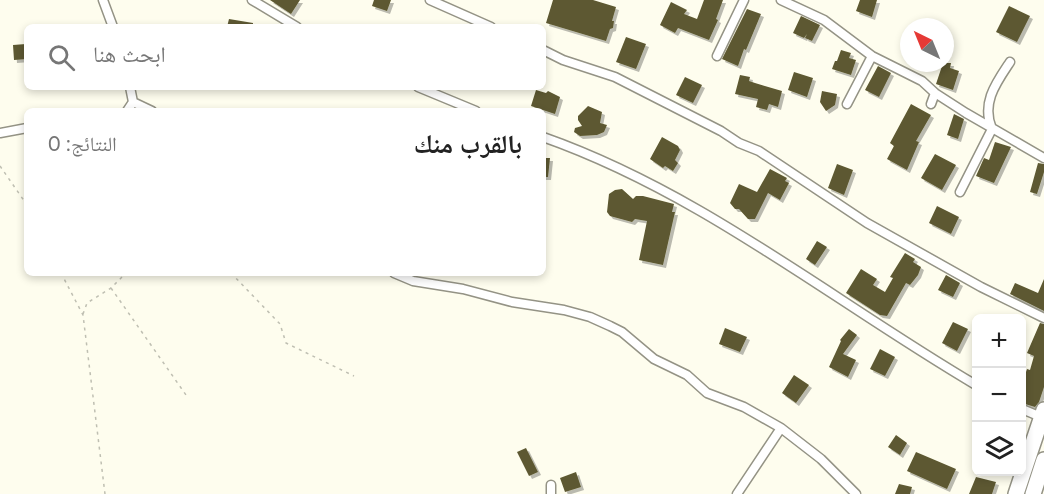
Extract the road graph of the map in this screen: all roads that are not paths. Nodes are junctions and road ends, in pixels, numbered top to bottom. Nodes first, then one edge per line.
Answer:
1 (103, 0) edge
2 (252, 0) edge
3 (430, 0) edge
4 (744, 0) edge
5 (781, 0) edge
6 (112, 24) edge
7 (292, 24) edge
8 (484, 24) edge
9 (546, 52) edge
10 (717, 56) dead end
11 (872, 56) junction
12 (1010, 62) dead end
13 (131, 90) edge
14 (425, 90) edge
15 (935, 93) junction
16 (133, 102) junction
17 (848, 104) dead end
18 (931, 105) dead end
19 (129, 108) edge
20 (146, 108) edge
21 (469, 108) edge
22 (24, 129) edge
23 (992, 129) junction
24 (0, 133) edge
25 (546, 138) edge
26 (1044, 158) edge
27 (960, 192) dead end
28 (401, 276) edge
29 (1044, 318) edge
30 (972, 383) edge
31 (1026, 410) edge
32 (1043, 414) edge
33 (781, 428) junction
34 (1044, 460) edge
35 (737, 494) edge
36 (856, 494) edge
37 (1016, 494) edge
38 (1033, 494) edge

1 - 6 street
2 - 7 street
3 - 8 street
4 - 10 street
5 - 11 street
9 - 29 street
11 - 15 street
11 - 17 street
12 - 23 street
13 - 16 street
14 - 21 street
15 - 18 street
15 - 23 street
16 - 19 street
16 - 20 street
22 - 24 street
23 - 26 street
23 - 27 street
25 - 30 street
28 - 33 street
31 - 32 street
32 - 37 highway
33 - 35 street
33 - 36 street
34 - 38 highway

